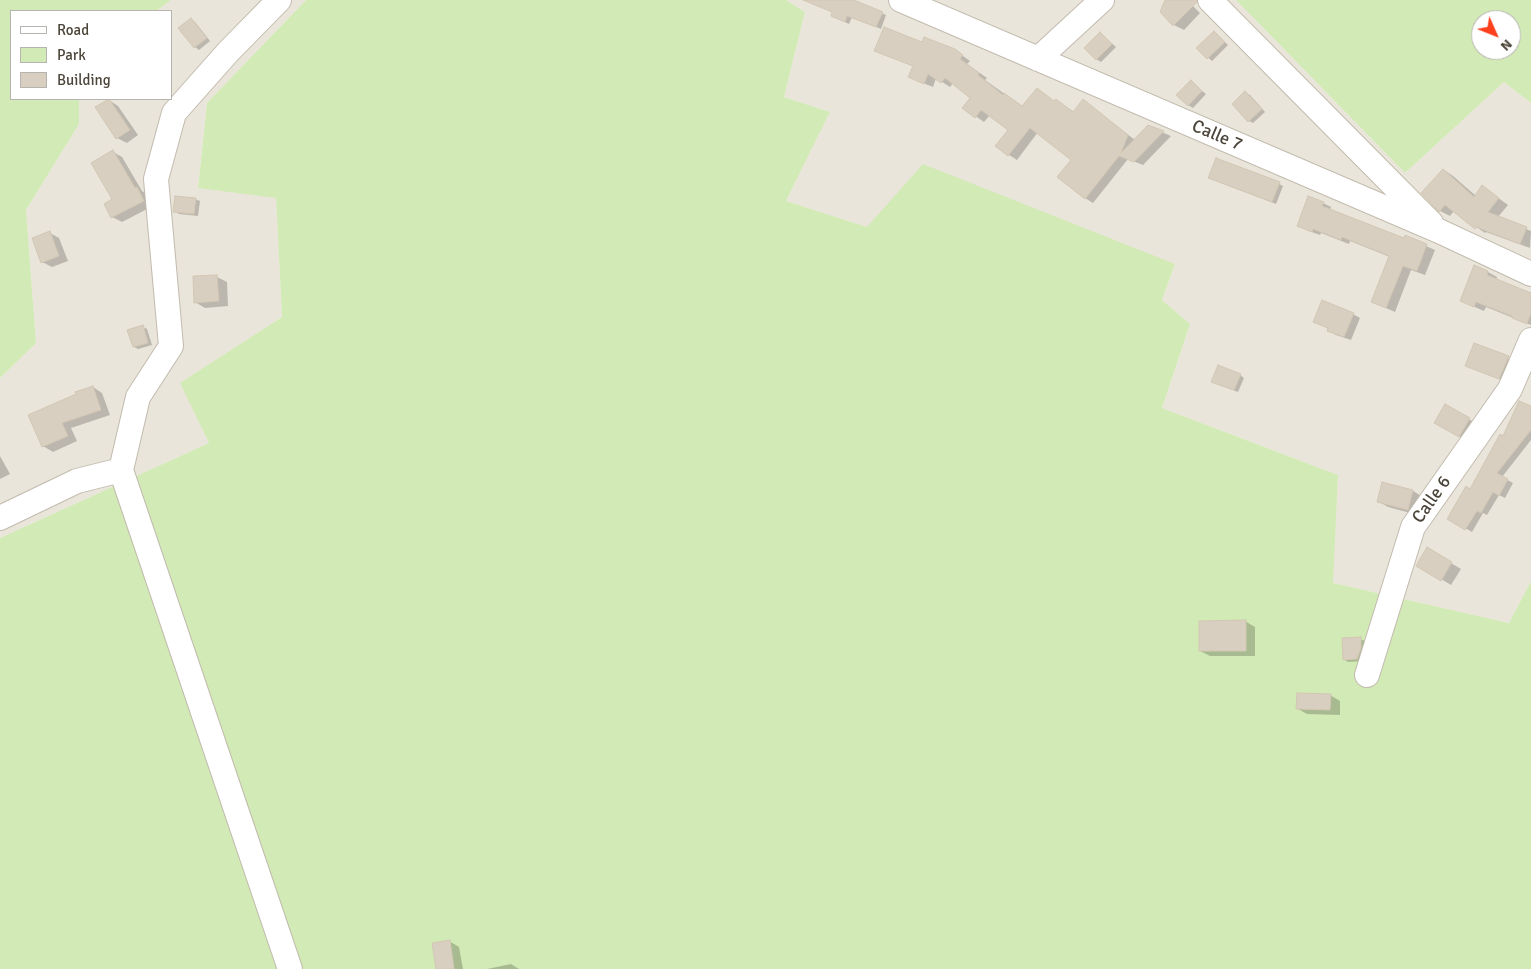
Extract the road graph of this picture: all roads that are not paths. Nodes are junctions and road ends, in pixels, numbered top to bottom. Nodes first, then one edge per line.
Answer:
1 (279, 0) edge
2 (901, 0) edge
3 (1102, 0) edge
4 (1210, 0) edge
5 (1038, 59) junction
6 (1439, 231) junction
7 (1527, 266) edge
8 (1531, 340) edge
9 (121, 470) junction
10 (0, 518) edge
11 (1367, 675) dead end
12 (290, 969) edge

1 - 9 street
2 - 5 street, Calle 7
3 - 5 street
4 - 6 street
5 - 6 street, Calle 7
6 - 7 street, Calle 7
8 - 11 street, Calle 6
9 - 10 street
9 - 12 street

